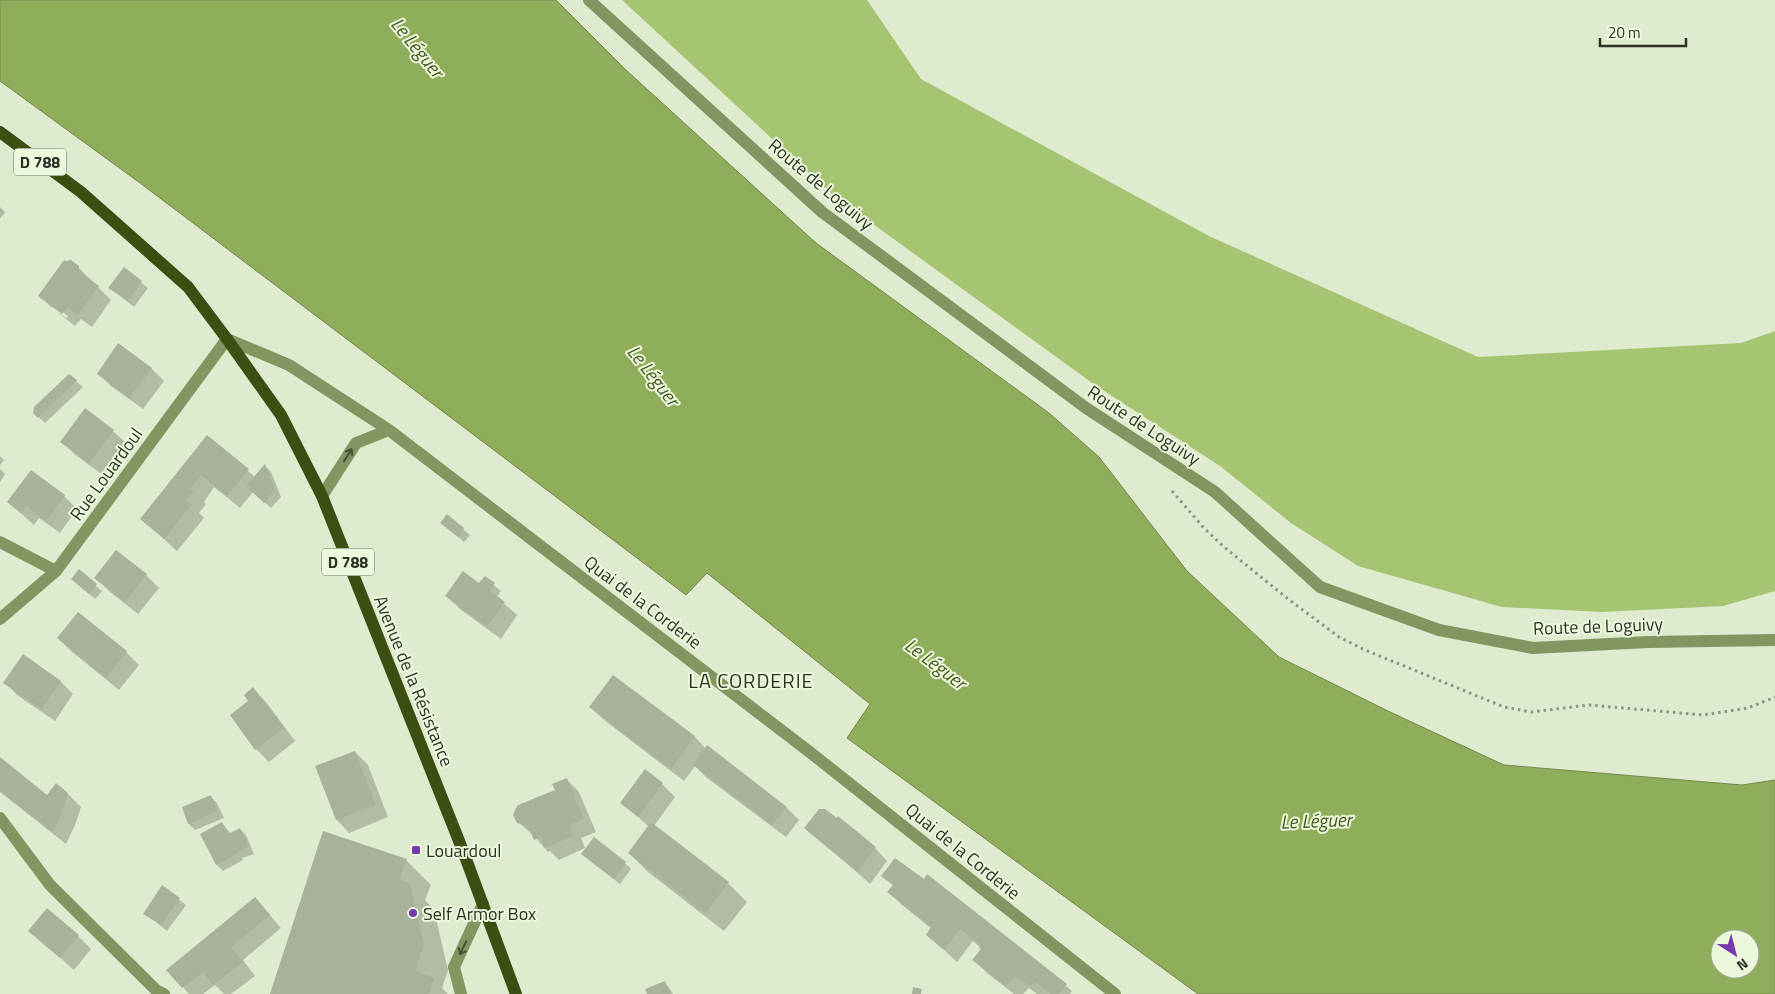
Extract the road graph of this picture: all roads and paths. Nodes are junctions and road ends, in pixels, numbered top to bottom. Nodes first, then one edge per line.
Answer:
1 (588, 0) edge
2 (0, 132) edge
3 (228, 339) junction
4 (389, 430) junction
5 (322, 496) junction
6 (0, 542) edge
7 (56, 571) junction
8 (0, 619) edge
9 (1775, 640) edge
10 (0, 818) edge
11 (484, 904) junction
12 (164, 994) edge
13 (461, 994) edge
14 (516, 994) edge
15 (1115, 994) edge

1 - 9 street, Route de Loguivy
2 - 3 main road, Avenue de la Résistance / D 788
3 - 4 street, Quai de la Corderie
3 - 5 main road, Avenue de la Résistance / D 788
3 - 7 street, Rue Louardoul
5 -> 4 street
4 - 15 street, Quai de la Corderie
5 - 11 main road, Avenue de la Résistance / D 788
6 - 7 street
7 - 8 street, Rue Louardoul
10 - 12 street
11 -> 13 street
11 - 14 main road, Avenue de la Résistance / D 788

